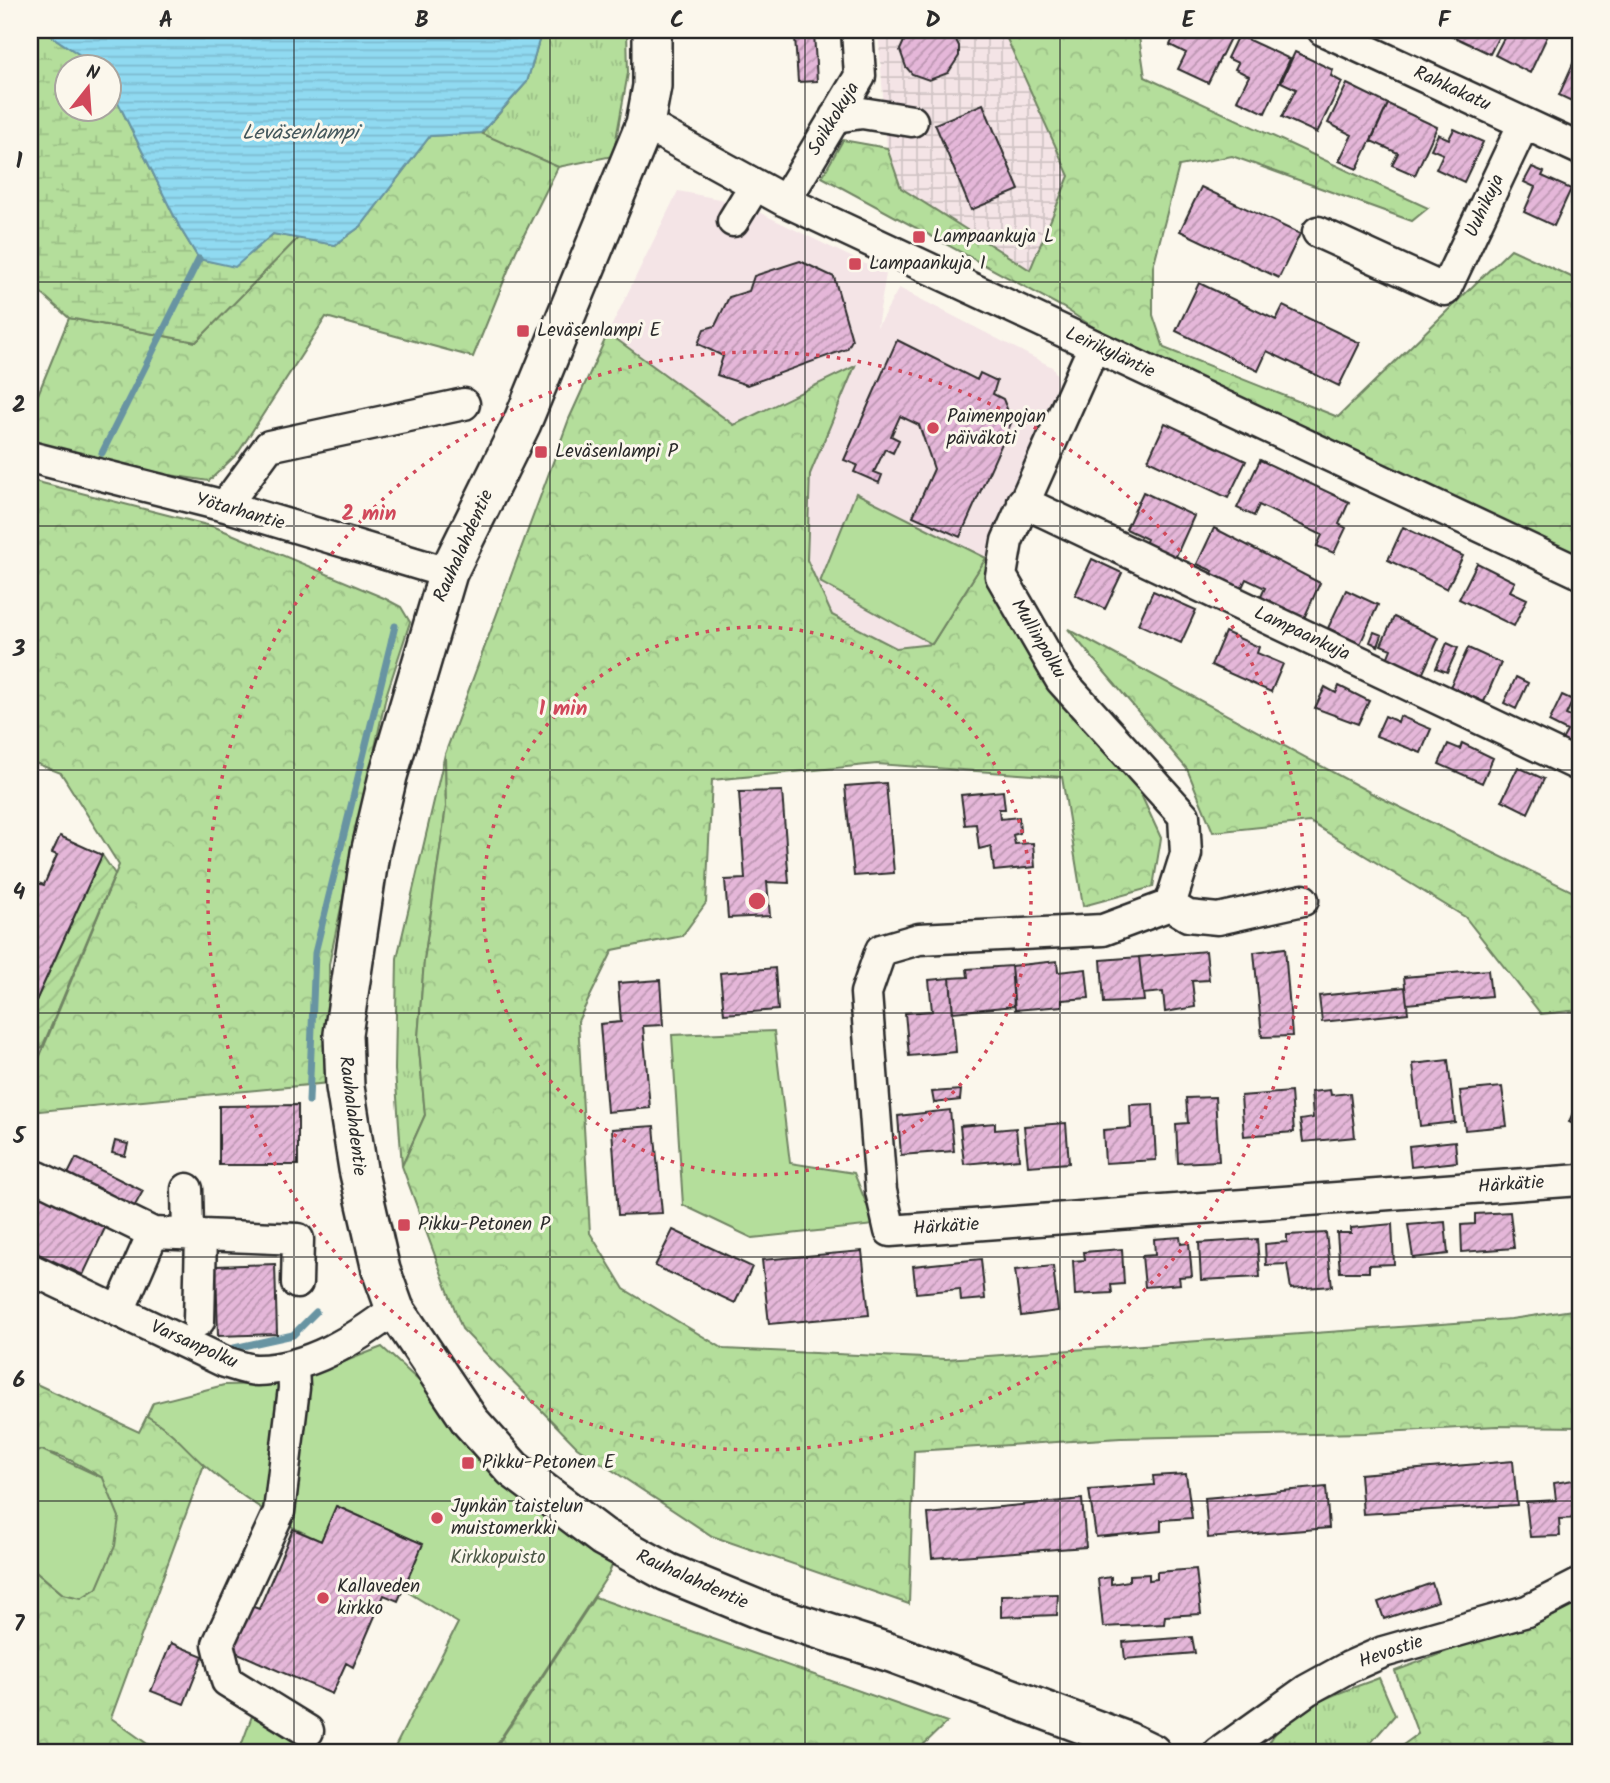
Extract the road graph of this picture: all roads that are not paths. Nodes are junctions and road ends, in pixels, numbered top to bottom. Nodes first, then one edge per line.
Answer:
1 (652, 30) edge
2 (857, 30) edge
3 (1323, 30) edge
4 (835, 117) junction
5 (912, 121) dead end
6 (1524, 123) junction
7 (645, 124) junction
8 (1580, 149) edge
9 (755, 185) junction
10 (785, 201) junction
11 (733, 221) dead end
12 (1318, 232) dead end
13 (1094, 346) junction
14 (464, 404) dead end
15 (30, 457) edge
16 (1023, 502) junction
17 (225, 506) junction
18 (448, 573) junction
19 (1580, 573) edge
20 (1580, 766) edge
21 (1303, 900) dead end
22 (1170, 905) junction
23 (38, 1177) dead end
24 (1580, 1180) edge
25 (187, 1189) dead end
26 (153, 1233) junction
27 (194, 1235) junction
28 (30, 1269) edge
29 (297, 1283) dead end
30 (396, 1309) junction
31 (118, 1311) junction
32 (199, 1321) dead end
33 (293, 1366) junction
34 (1580, 1584) edge
35 (308, 1731) dead end
36 (1152, 1753) edge
37 (1219, 1753) edge

1 - 7 main road, Rauhalahdentie
2 - 4 street, Soikkokuja
3 - 6 street, Rahkakatu
4 - 5 street
4 - 10 street, Soikkokuja
6 - 8 street, Rahkakatu
6 - 12 street, Uuhikuja
7 - 9 street, Leirikyläntie
7 - 18 main road, Rauhalahdentie
9 - 10 street, Leirikyläntie
9 - 11 street
10 - 13 street, Leirikyläntie
13 - 16 street, Mullinpolku
13 - 19 street, Leirikyläntie
14 - 17 street
15 - 17 street, Yötarhantie
16 - 20 street, Lampaankuja
16 - 22 street, Mullinpolku
17 - 18 street, Yötarhantie
18 - 30 main road, Rauhalahdentie
21 - 22 street
22 - 24 street, Härkätie
23 - 26 street
25 - 27 street
26 - 27 street
26 - 31 street
27 - 29 street
27 - 32 street
28 - 31 street, Varsanpolku
30 - 33 street, Varsanpolku
30 - 36 main road, Rauhalahdentie
31 - 33 street, Varsanpolku
33 - 35 street
34 - 37 street, Hevostie

